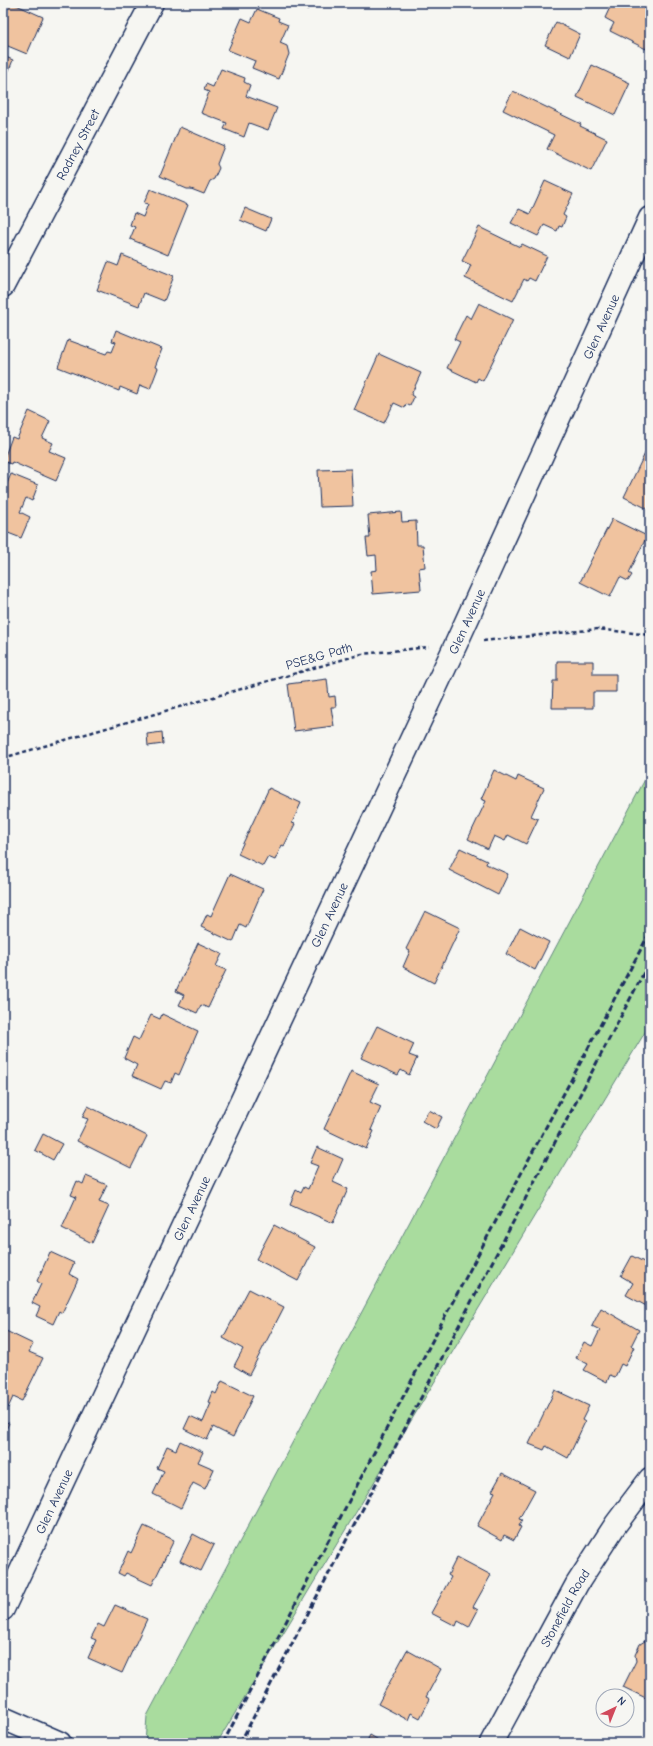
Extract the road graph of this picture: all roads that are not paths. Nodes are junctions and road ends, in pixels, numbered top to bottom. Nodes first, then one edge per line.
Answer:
1 (152, 3) edge
2 (650, 218) edge
3 (3, 286) edge
4 (650, 1479) edge
5 (3, 1609) edge
6 (3, 1718) edge
7 (60, 1743) edge
8 (491, 1743) edge

1 - 3 street, Rodney Street
2 - 5 street, Glen Avenue
4 - 8 street, Stonefield Road
6 - 7 street

